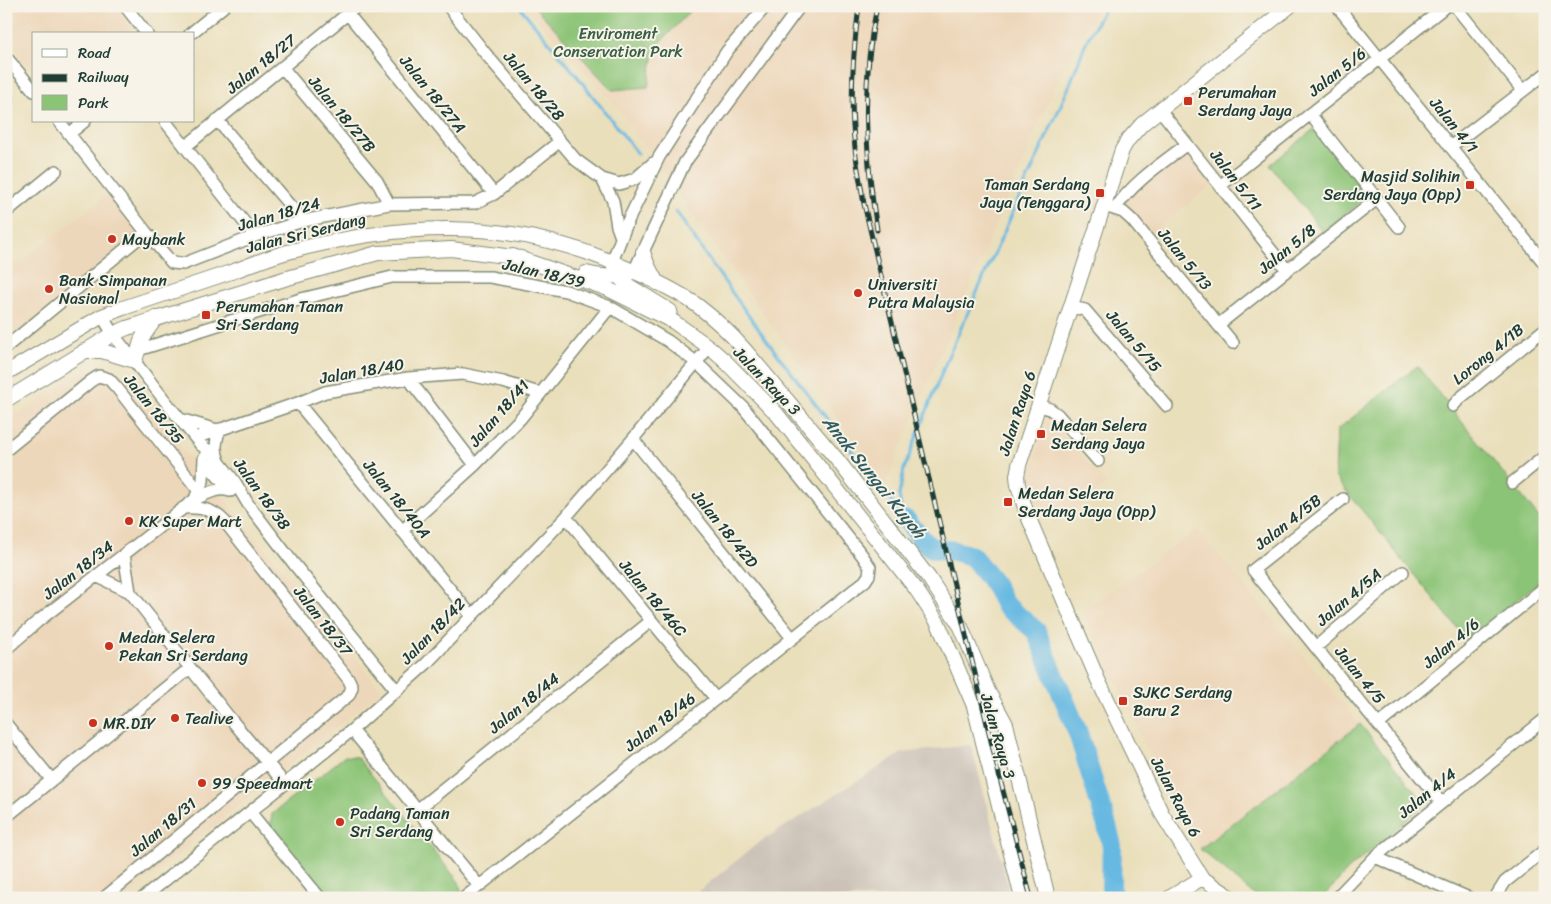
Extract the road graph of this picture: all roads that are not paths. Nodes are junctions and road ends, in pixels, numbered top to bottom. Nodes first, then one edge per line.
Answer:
1 (125, 6) edge
2 (224, 6) edge
3 (448, 6) edge
4 (766, 6) edge
5 (800, 6) edge
6 (1290, 6) edge
7 (1337, 6) edge
8 (1446, 6) edge
9 (1455, 6) edge
10 (352, 10) edge
11 (145, 32) edge
12 (192, 32) edge
13 (6, 57) edge
14 (1380, 59) junction
15 (282, 67) junction
16 (1545, 74) edge
17 (32, 89) edge
18 (1523, 91) junction
19 (1160, 110) junction
20 (1310, 114) junction
21 (217, 120) junction
22 (60, 122) edge
23 (84, 122) edge
24 (166, 122) edge
25 (69, 134) junction
26 (560, 141) junction
27 (1187, 144) junction
28 (1450, 146) junction
29 (185, 147) junction
30 (659, 157) junction
31 (56, 171) dead end
32 (602, 179) junction
33 (1220, 186) junction
34 (494, 194) junction
35 (1377, 199) junction
36 (389, 204) junction
37 (1110, 208) junction
38 (6, 212) edge
39 (303, 222) junction
40 (1399, 227) dead end
41 (146, 232) junction
42 (255, 236) junction
43 (621, 236) junction
44 (643, 252) junction
45 (513, 256) junction
46 (608, 260) junction
47 (1545, 264) edge
48 (1287, 270) junction
49 (634, 271) junction
50 (619, 277) junction
51 (657, 283) junction
52 (610, 307) junction
53 (1071, 307) junction
54 (102, 316) junction
55 (156, 318) junction
56 (1218, 325) junction
57 (1545, 329) edge
58 (113, 334) junction
59 (1233, 343) dead end
60 (6, 347) edge
61 (709, 347) junction
62 (84, 351) junction
63 (136, 356) junction
64 (725, 361) junction
65 (697, 363) junction
66 (6, 373) edge
67 (408, 378) junction
68 (539, 393) junction
69 (6, 400) edge
70 (298, 403) junction
71 (1038, 405) junction
72 (1166, 406) dead end
73 (1453, 406) dead end
74 (180, 419) junction
75 (219, 430) junction
76 (195, 438) junction
77 (633, 439) junction
78 (205, 447) junction
79 (6, 450) edge
80 (1545, 456) edge
81 (204, 461) junction
82 (1098, 461) dead end
83 (221, 465) junction
84 (475, 465) junction
85 (1512, 483) dead end
86 (230, 491) junction
87 (196, 495) junction
88 (1343, 500) dead end
89 (248, 504) junction
90 (183, 508) junction
91 (566, 517) junction
92 (402, 531) junction
93 (124, 554) junction
94 (870, 567) joint
95 (1253, 570) joint
96 (1403, 572) dead end
97 (96, 576) junction
98 (1545, 587) edge
99 (130, 592) junction
100 (472, 615) junction
101 (652, 621) junction
102 (792, 638) junction
103 (1316, 647) junction
104 (6, 648) edge
105 (190, 668) junction
106 (397, 691) junction
107 (716, 699) junction
108 (1545, 719) edge
109 (6, 724) edge
110 (1379, 724) junction
111 (352, 730) junction
112 (267, 763) junction
113 (51, 779) junction
114 (284, 784) junction
115 (1442, 802) junction
116 (417, 810) junction
117 (250, 812) junction
118 (6, 817) edge
119 (1545, 850) edge
120 (1375, 858) junction
121 (1202, 878) junction
122 (479, 886) junction
123 (1171, 896) edge
124 (317, 897) edge
125 (104, 898) edge
126 (143, 898) edge
127 (464, 898) edge
128 (1022, 898) edge
129 (1048, 898) edge
130 (1232, 898) edge
131 (1336, 898) edge
132 (1469, 898) edge
133 (1495, 898) edge

1 - 11 street
2 - 12 street
3 - 26 street, Jalan 18/28
4 - 30 street
5 - 44 street
6 - 19 street, Jalan Raya 6
7 - 14 street, Jalan 4/1
8 - 14 street, Jalan 5/6
9 - 18 street
10 - 15 street, Jalan 18/27
10 - 34 street, Jalan 18/27A
13 - 17 street
14 - 20 street, Jalan 5/6
14 - 28 street, Jalan 4/1
15 - 21 street, Jalan 18/27
15 - 36 street, Jalan 18/27B
16 - 18 street
18 - 28 street
19 - 27 street, Jalan 5/11
19 - 37 street, Jalan Raya 6
20 - 33 street, Jalan 5/6
20 - 35 street
21 - 29 street, Jalan 18/27
21 - 39 street
22 - 25 street, Jalan 18/24
23 - 25 street
24 - 29 street
25 - 41 street, Jalan 18/24
26 - 32 street, Jalan 18/28
26 - 34 street, Jalan 18/24
27 - 33 street, Jalan 5/11
27 - 37 street
28 - 47 street, Jalan 4/1
29 - 42 street
30 - 32 street, Jalan 18/28
30 - 43 street
31 - 38 street
32 - 43 street, Jalan 18/28
33 - 48 street, Jalan 5/11
34 - 36 street, Jalan 18/24
35 - 40 street
35 - 48 street, Jalan 5/8
36 - 39 street, Jalan 18/24
37 - 53 street, Jalan Raya 6
37 - 56 street, Jalan 5/13
39 - 42 street, Jalan 18/24
41 - 42 street, Jalan 18/24
41 - 60 street
43 - 46 street
44 - 49 street
44 - 51 street
45 - 50 street
45 - 55 street
45 - 61 street, Jalan Raya 3
46 - 49 street, Jalan Raya 3
46 - 50 street
46 - 54 street, Jalan Sri Serdang
48 - 56 street, Jalan 5/8
49 - 50 street
49 - 51 street, Jalan Raya 3
50 - 64 street
51 - 129 street, Jalan Raya 3
52 - 63 street, Jalan 18/39
52 - 65 street, Jalan 18/39
52 - 68 street, Jalan 18/41
53 - 71 street, Jalan Raya 6
53 - 72 street, Jalan 5/15
54 - 58 street, Jalan 18/38
54 - 66 street, Jalan Sri Serdang
55 - 58 street
55 - 63 street
56 - 59 street, Jalan 5/13
57 - 73 street, Lorong 4/1B
58 - 62 street
58 - 63 street, Jalan 18/38
61 - 64 street, Jalan Raya 3
61 - 65 street, Jalan 18/42
62 - 63 street
62 - 69 street
63 - 74 street, Jalan 18/38
64 - 128 street, Jalan Raya 3
65 - 77 street, Jalan 18/42
65 - 94 street, Jalan 18/39
67 - 68 street, Jalan 18/40
67 - 70 street, Jalan 18/40
67 - 84 street
68 - 84 street, Jalan 18/41
70 - 75 street, Jalan 18/40
70 - 92 street, Jalan 18/40A
71 - 82 street
71 - 121 street, Jalan Raya 6
74 - 75 street
74 - 76 street, Jalan 18/38
75 - 76 street, Jalan 18/40
75 - 83 street
76 - 78 street, Jalan 18/38
77 - 91 street, Jalan 18/42
77 - 102 street, Jalan 18/42D
78 - 81 street
78 - 83 street, Jalan 18/38
79 - 87 street, Jalan 18/35
80 - 85 street
81 - 86 street
81 - 87 street
83 - 89 street, Jalan 18/38
84 - 92 street, Jalan 18/41
86 - 87 street, Jalan 18/34
86 - 89 street
87 - 90 street, Jalan 18/34
88 - 95 street, Jalan 4/5B
89 - 106 street, Jalan 18/38
90 - 93 street, Jalan 18/34
90 - 112 street, Jalan 18/37
91 - 100 street, Jalan 18/42
91 - 101 street, Jalan 18/46C
92 - 100 street, Jalan 18/40A
93 - 97 street, Jalan 18/34
93 - 99 street
94 - 102 street, Jalan 18/46
95 - 103 street, Jalan 4/5
96 - 103 street, Jalan 4/5A
97 - 99 street
97 - 104 street, Jalan 18/34
98 - 110 street, Jalan 4/6
99 - 105 street
100 - 106 street, Jalan 18/42
101 - 107 street, Jalan 18/46C
101 - 116 street, Jalan 18/44
102 - 107 street, Jalan 18/46
103 - 110 street, Jalan 4/5
105 - 112 street
105 - 113 street
106 - 111 street, Jalan 18/42
107 - 122 street, Jalan 18/46
108 - 115 street, Jalan 4/4
109 - 113 street
110 - 115 street, Jalan 4/5
111 - 114 street, Jalan 18/42
111 - 116 street
112 - 114 street
112 - 125 street, Jalan 18/31
113 - 118 street
114 - 117 street, Jalan 18/42
115 - 120 street, Jalan 4/4
116 - 122 street
117 - 124 street
117 - 126 street, Jalan 18/42
119 - 133 street
120 - 131 street, Jalan 4/4
120 - 132 street
121 - 123 street
121 - 130 street
122 - 127 street, Jalan 18/46

